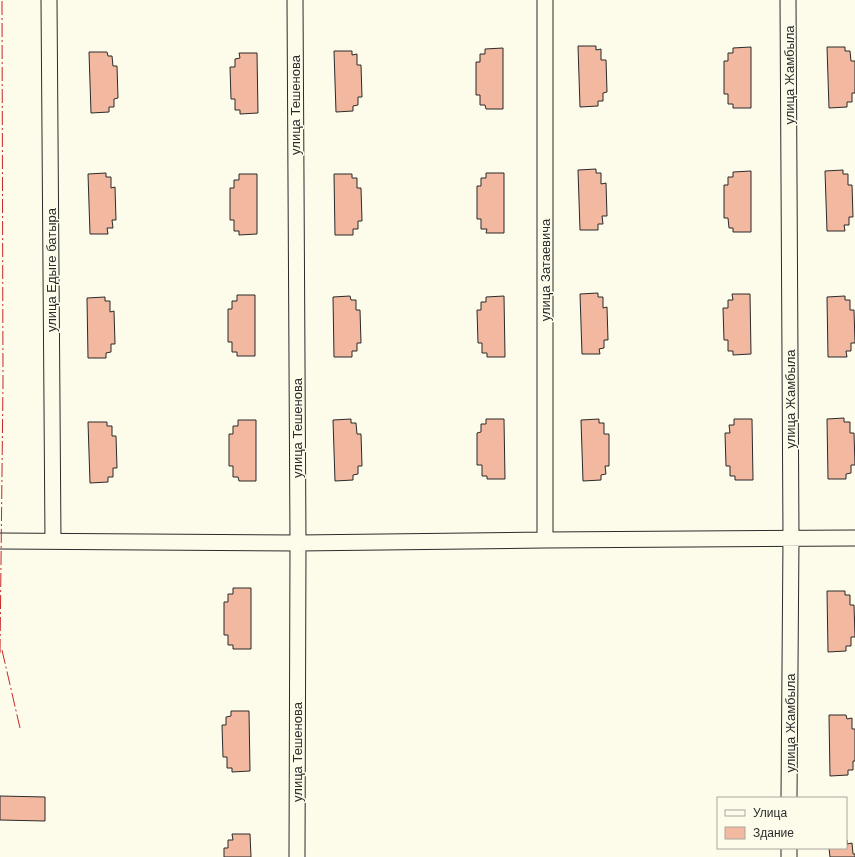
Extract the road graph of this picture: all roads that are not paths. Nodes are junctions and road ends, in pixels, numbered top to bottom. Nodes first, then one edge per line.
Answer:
1 (49, 0) edge
2 (295, 0) edge
3 (546, 0) edge
4 (788, 0) edge
5 (791, 538) junction
6 (855, 538) edge
7 (545, 540) junction
8 (0, 541) edge
9 (53, 541) junction
10 (298, 543) junction
11 (789, 797) edge
12 (296, 857) edge

1 - 9 street, улица Едыге батыра
2 - 10 street, улица Тешенова
3 - 7 street, улица Затаевича
4 - 5 street, улица Жамбыла
5 - 6 street
5 - 7 street
5 - 11 street, улица Жамбыла
7 - 10 street
8 - 9 street
9 - 10 street
10 - 12 street, улица Тешенова

